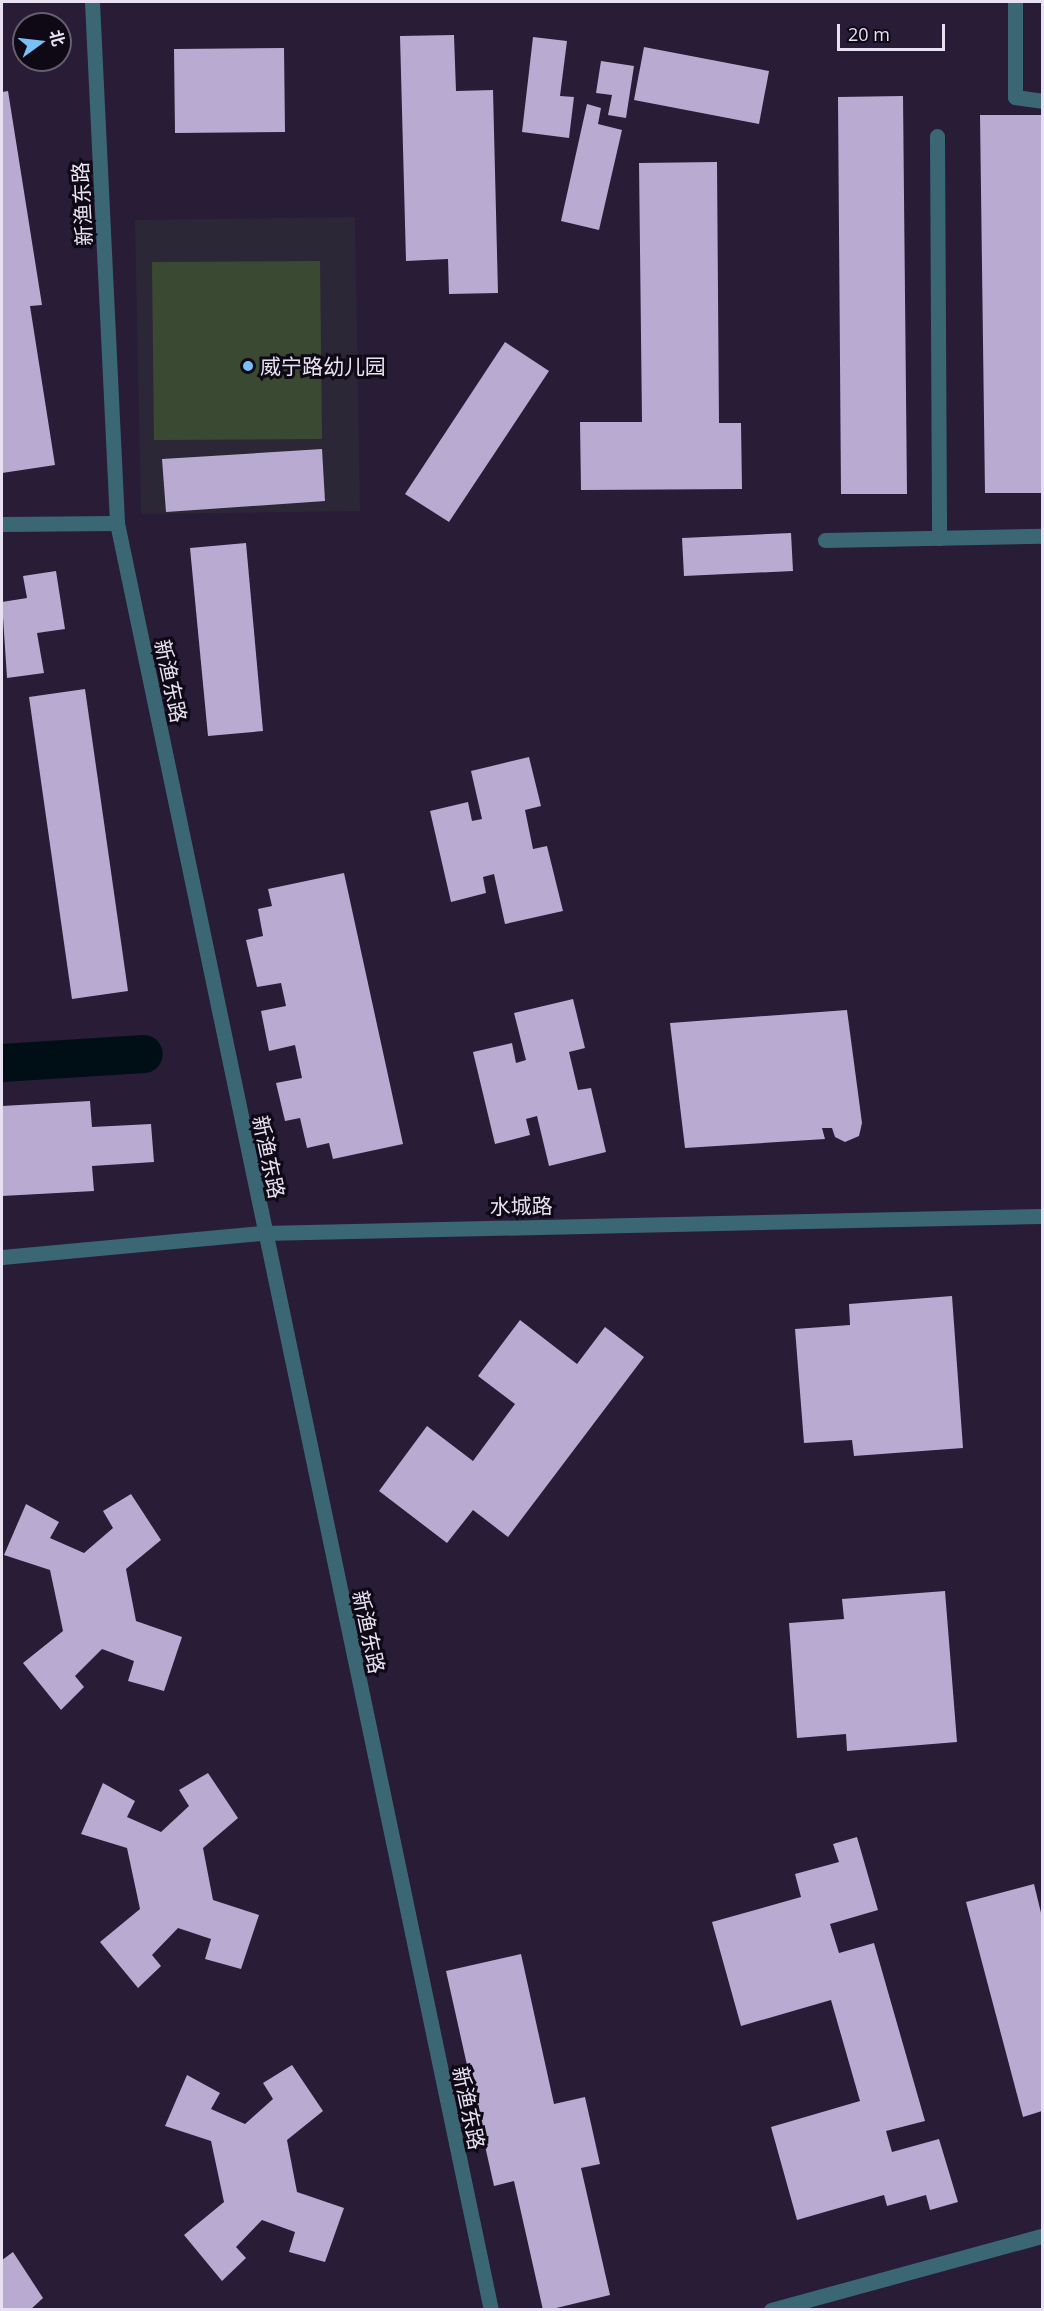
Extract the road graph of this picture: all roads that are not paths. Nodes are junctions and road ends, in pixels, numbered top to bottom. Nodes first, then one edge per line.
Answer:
1 (92, 2) edge
2 (1015, 2) edge
3 (1042, 101) edge
4 (937, 136) dead end
5 (117, 523) junction
6 (2, 524) edge
7 (1042, 536) edge
8 (939, 538) junction
9 (825, 540) dead end
10 (1042, 1216) edge
11 (264, 1233) junction
12 (2, 1257) edge
13 (1042, 2236) edge
14 (491, 2310) edge
15 (771, 2310) edge

1 - 5 street, 新渔东路
2 - 3 street
4 - 8 street
5 - 6 street
5 - 11 street, 新渔东路
7 - 8 street
8 - 9 street
10 - 11 street, 水城路
11 - 12 street, 水城路
11 - 14 street, 新渔东路
13 - 15 street

